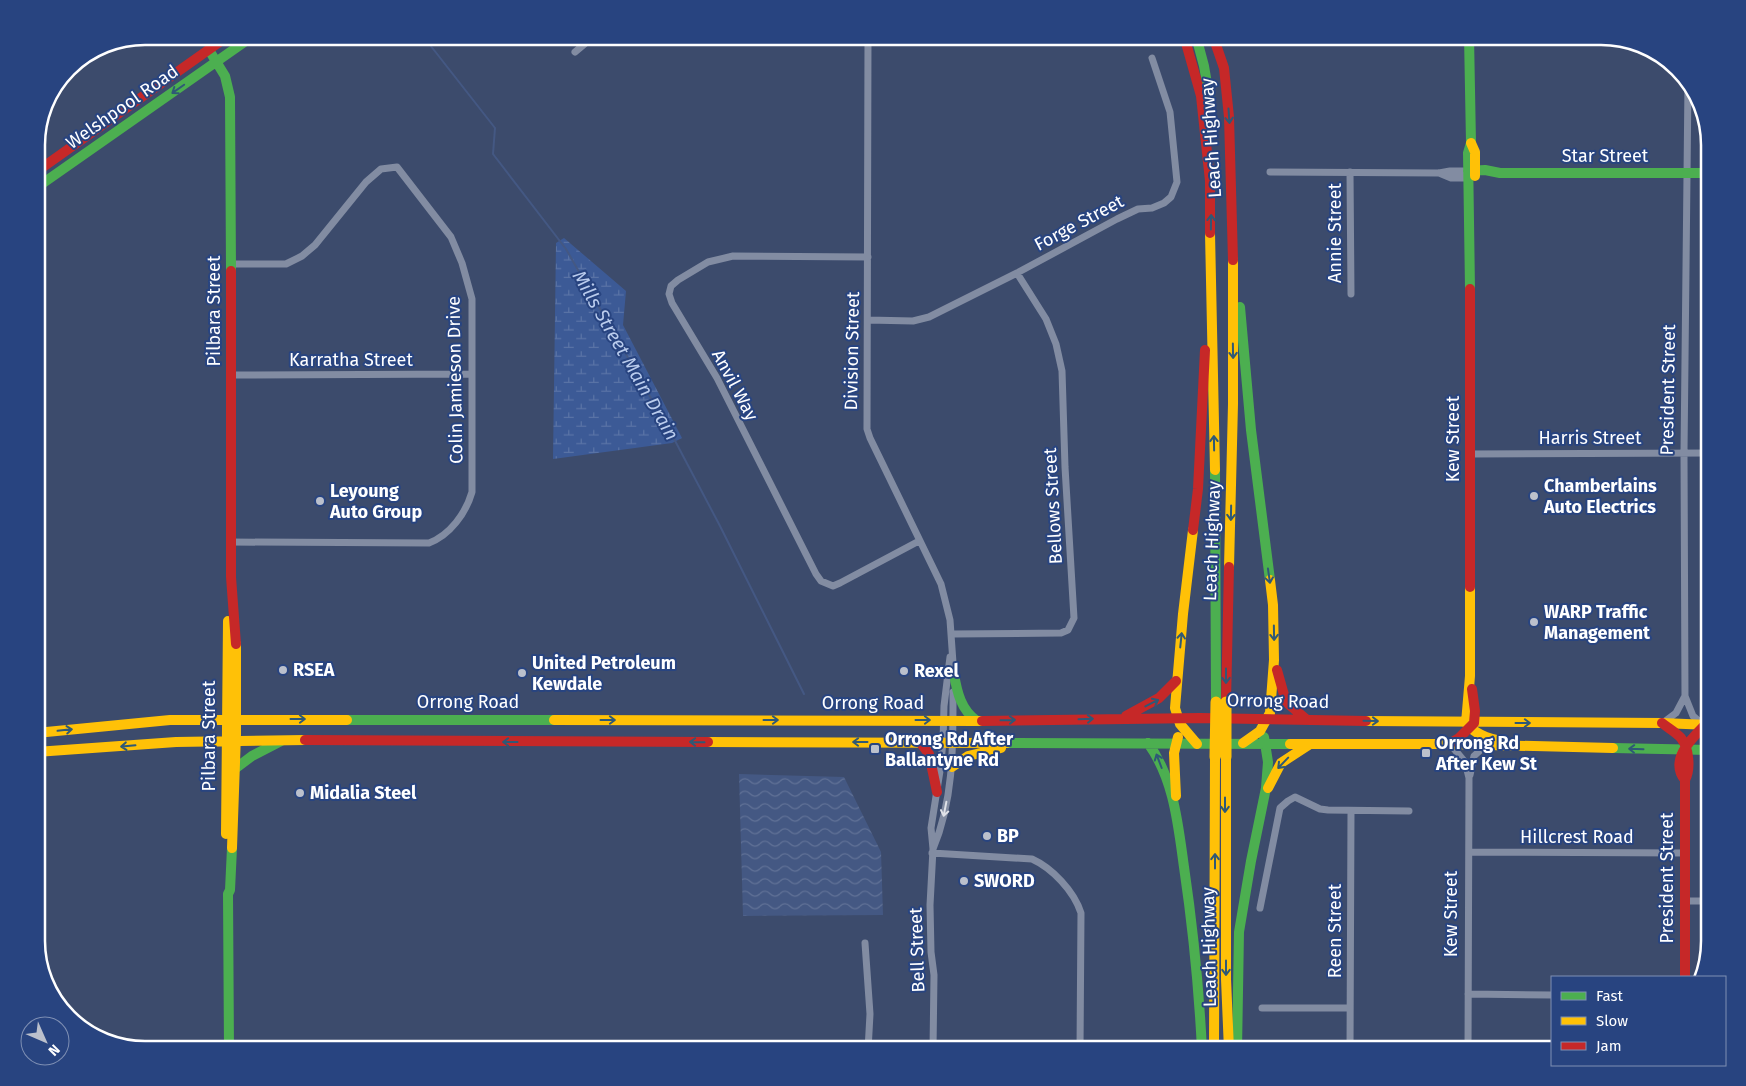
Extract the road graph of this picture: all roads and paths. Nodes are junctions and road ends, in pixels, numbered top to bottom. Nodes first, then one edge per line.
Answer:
1 (216, 45) edge
2 (240, 45) edge
3 (583, 45) edge
4 (868, 45) edge
5 (1187, 45) edge
6 (1198, 45) edge
7 (1216, 45) edge
8 (1469, 45) edge
9 (209, 50) junction
10 (574, 52) dead end
11 (1152, 58) dead end
12 (218, 61) junction
13 (1688, 96) edge
14 (45, 166) edge
15 (1270, 172) dead end
16 (1350, 172) junction
17 (1688, 173) junction
18 (1701, 173) edge
19 (1471, 174) junction
20 (1210, 181) junction
21 (45, 182) edge
22 (1233, 232) junction
23 (868, 258) junction
24 (1210, 263) junction
25 (232, 264) junction
26 (1017, 273) junction
27 (1351, 294) dead end
28 (868, 320) junction
29 (471, 374) junction
30 (231, 375) junction
31 (1684, 453) junction
32 (1701, 453) edge
33 (1471, 454) junction
34 (920, 541) junction
35 (230, 542) junction
36 (952, 634) junction
37 (952, 648) junction
38 (1274, 660) junction
39 (954, 674) junction
40 (1176, 682) junction
41 (1685, 696) junction
42 (1221, 702) junction
43 (1122, 718) junction
44 (1176, 718) junction
45 (1200, 718) junction
46 (1242, 718) junction
47 (1268, 718) junction
48 (1306, 719) junction
49 (231, 720) junction
50 (948, 720) junction
51 (977, 721) junction
52 (1701, 721) edge
53 (1662, 724) junction
54 (1470, 725) junction
55 (1701, 725) edge
56 (1183, 729) junction
57 (1261, 731) junction
58 (1701, 731) edge
59 (45, 732) edge
60 (231, 740) junction
61 (284, 740) junction
62 (920, 742) junction
63 (949, 742) junction
64 (1036, 742) junction
65 (1148, 743) junction
66 (1175, 744) junction
67 (1197, 744) junction
68 (1241, 744) junction
69 (1266, 744) junction
70 (1310, 744) junction
71 (1449, 744) junction
72 (1487, 744) junction
73 (1555, 746) junction
74 (1684, 750) junction
75 (1701, 750) edge
76 (45, 751) edge
77 (1220, 756) junction
78 (236, 768) junction
79 (952, 768) junction
80 (1469, 778) junction
81 (937, 792) junction
82 (1266, 792) junction
83 (1408, 811) dead end
84 (1350, 812) junction
85 (1176, 815) junction
86 (933, 851) junction
87 (1469, 852) junction
88 (1685, 853) junction
89 (228, 894) junction
90 (1685, 901) junction
91 (1701, 901) edge
92 (1260, 908) dead end
93 (865, 943) dead end
94 (1685, 976) edge
95 (1468, 994) junction
96 (1551, 995) edge
97 (1262, 1008) dead end
98 (1350, 1008) junction
99 (229, 1041) edge
100 (868, 1041) edge
101 (934, 1041) edge
102 (1080, 1041) edge
103 (1201, 1041) edge
104 (1214, 1041) edge
105 (1229, 1041) edge
106 (1237, 1041) edge
107 (1350, 1041) edge
108 (1468, 1041) edge

1 - 9 main road, Welshpool Road
2 - 12 main road, Welshpool Road
3 - 10 street
4 - 23 street, Division Street
5 - 20 main road
6 - 20 main road
7 -> 22 main road, Leach Highway
8 - 19 main road, Kew Street
9 - 12 main road, Pilbara Street
9 - 14 main road, Welshpool Road
11 - 26 street, Forge Street
12 -> 21 main road, Welshpool Road
12 - 25 main road, Pilbara Street
13 - 17 street, President Street
15 - 16 street, Star Street
16 - 19 street, Star Street
16 - 27 street, Annie Street
17 - 18 main road, Star Street
17 - 19 main road, Star Street
17 - 31 street, President Street
19 - 33 main road, Kew Street
24 -> 20 main road, Leach Highway
22 -> 38 main road
22 -> 42 main road, Leach Highway
23 - 28 street, Division Street
23 - 34 street, Anvil Way
40 -> 24 main road
42 -> 24 main road, Leach Highway
25 - 29 street, Colin Jamieson Drive
25 - 30 main road, Pilbara Street
26 - 28 street, Forge Street
26 - 36 street, Bellows Street
28 - 34 street, Division Street
29 - 30 street, Karratha Street
29 - 35 street, Colin Jamieson Drive
30 - 35 main road, Pilbara Street
31 - 32 street, Harris Street
31 - 33 street, Harris Street
31 - 41 street, President Street
33 - 54 main road, Kew Street
34 - 36 street, Division Street
35 - 49 main road, Pilbara Street
36 - 37 street, Division Street
37 - 39 street, Division Street
37 - 50 street, Division Street
38 - 47 main road
38 - 48 main road
39 - 50 street, Division Street
39 - 51 main road
43 -> 40 main road
40 - 44 main road
41 - 52 street, President Street
41 - 53 street
42 - 77 main road, Leach Highway, bridge
43 - 44 main road, Orrong Road
51 -> 43 main road, Orrong Road
44 - 45 main road, Orrong Road
44 - 56 main road
45 - 46 main road, Orrong Road
45 - 56 main road
46 - 47 main road, Orrong Road
46 - 57 main road
47 - 48 main road, Orrong Road
47 - 57 main road
48 -> 54 main road, Orrong Road
49 -> 50 main road, Orrong Road
59 -> 49 main road, Orrong Road
49 - 60 main road, Pilbara Street
50 - 51 main road, Orrong Road
50 - 63 street
50 - 63 street
54 -> 53 main road, Orrong Road
53 - 55 main road, Orrong Road
53 - 74 main road, President Street
54 - 71 main road
54 - 73 main road
56 - 66 main road
56 - 67 main road
57 - 68 main road
57 - 69 main road
58 - 74 main road
60 - 61 main road
60 -> 76 main road
60 - 78 main road, Pilbara Street
60 - 89 main road, Pilbara Street
62 -> 61 main road
61 - 78 main road
62 - 63 main road
62 - 81 main road
63 - 64 main road
63 - 79 street, Bell Street
63 - 81 street, Bell Street
64 - 65 main road
64 - 79 main road
65 - 66 main road
85 -> 65 main road
66 - 67 main road
66 - 85 main road
67 - 68 main road
68 - 69 main road
69 - 70 main road
69 - 82 main road
70 - 71 main road
70 -> 82 main road
71 - 72 main road
71 - 80 street, Kew Street
72 - 73 main road
72 - 80 street, Kew Street
74 -> 73 main road
74 - 75 main road
74 - 88 main road, President Street
104 -> 77 main road, Leach Highway
77 -> 105 main road, Leach Highway
78 - 89 main road, Pilbara Street
79 -> 86 street, Bell Street
80 - 87 street, Kew Street
81 - 86 street, Bell Street
82 - 106 main road
83 - 84 street
84 - 92 street
84 - 98 street, Reen Street
85 - 103 main road
86 - 101 street, Bell Street
86 - 102 street
87 - 88 street, Hillcrest Road
87 - 95 street, Kew Street
88 - 90 main road, President Street
89 - 99 main road, Pilbara Street
90 - 91 street
90 - 94 main road, President Street
93 - 100 street
95 - 96 street
95 - 108 street, Kew Street
97 - 98 street
98 - 107 street, Reen Street

